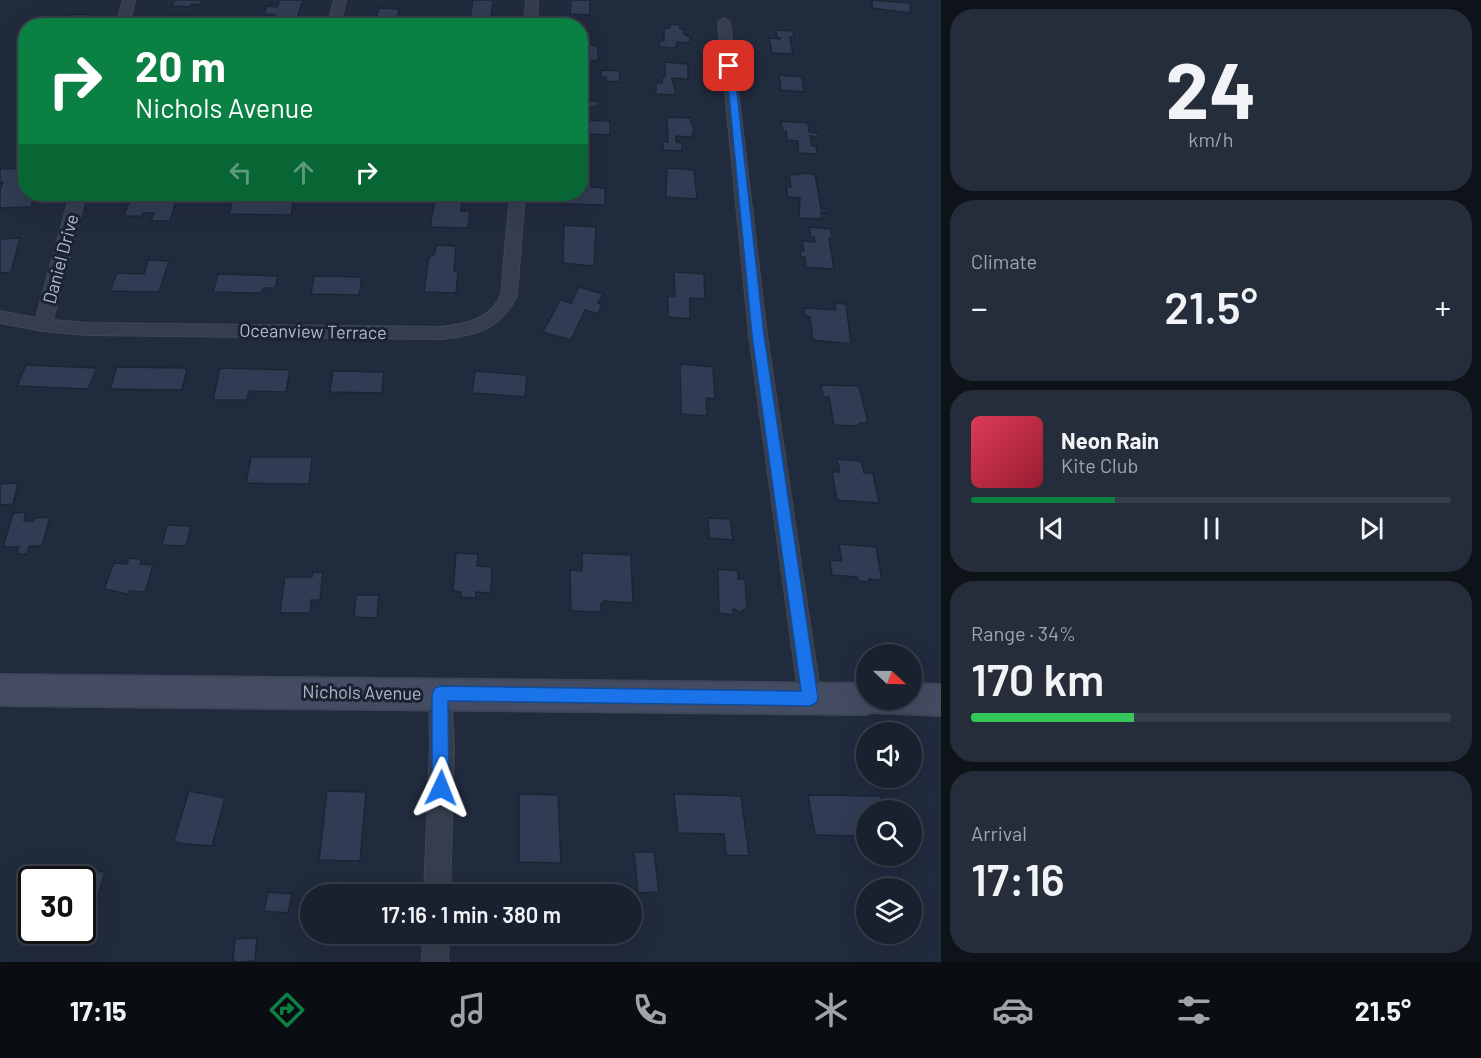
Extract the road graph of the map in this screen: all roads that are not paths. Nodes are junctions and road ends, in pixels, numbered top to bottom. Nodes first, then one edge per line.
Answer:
1 (129, 0) edge
2 (340, 0) edge
3 (532, 0) edge
4 (124, 18) edge
5 (335, 18) edge
6 (531, 18) edge
7 (724, 22) dead end
8 (76, 201) edge
9 (517, 201) edge
10 (0, 317) edge
11 (43, 325) junction
12 (0, 690) edge
13 (440, 694) junction
14 (810, 698) junction
15 (856, 699) edge
16 (922, 700) edge
17 (941, 700) edge
18 (437, 884) edge
19 (436, 944) edge
20 (435, 962) edge

1 - 4 street
2 - 5 street
3 - 6 street
7 - 14 street
8 - 11 street, Daniel Drive
9 - 11 street, Oceanview Terrace
10 - 11 street, Oceanview Terrace
12 - 13 main road, Nichols Avenue
13 - 14 main road, Nichols Avenue
13 - 18 street
14 - 15 main road, Nichols Avenue
16 - 17 main road
19 - 20 street

